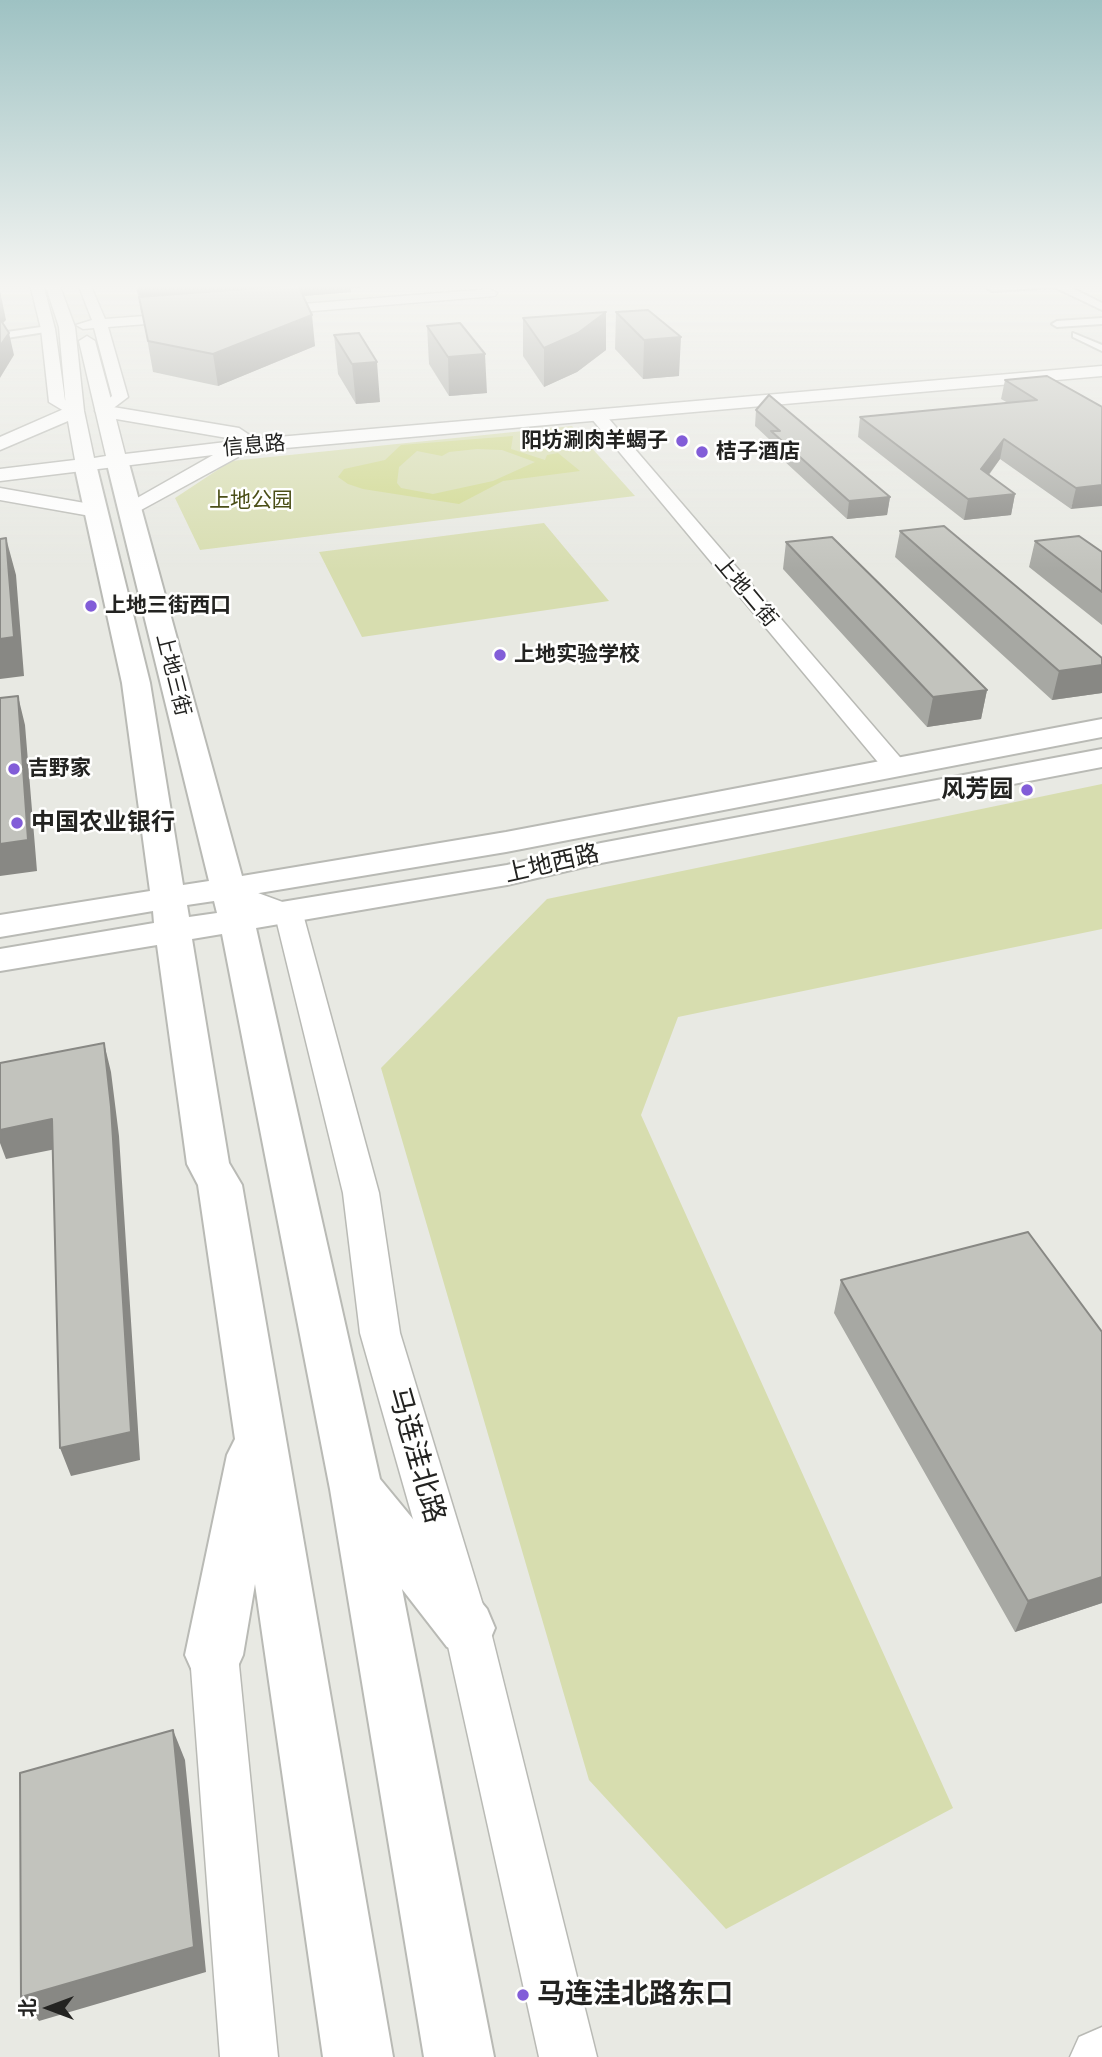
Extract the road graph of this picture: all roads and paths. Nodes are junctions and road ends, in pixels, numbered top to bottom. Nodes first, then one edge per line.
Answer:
1 (75, 380) edge
2 (92, 380) edge
3 (871, 380) edge
4 (999, 380) edge
5 (75, 411) junction
6 (103, 411) junction
7 (597, 415) junction
8 (241, 440) junction
9 (0, 444) edge
10 (115, 454) junction
11 (84, 457) junction
12 (0, 462) edge
13 (0, 475) edge
14 (0, 494) edge
15 (96, 510) junction
16 (130, 510) junction
17 (1102, 728) edge
18 (1102, 758) edge
19 (896, 768) junction
20 (233, 906) junction
21 (289, 914) junction
22 (169, 915) junction
23 (0, 926) edge
24 (0, 960) edge
25 (258, 1433) junction
26 (356, 1489) junction
27 (467, 1628) junction
28 (214, 1655) joint
29 (249, 2057) edge
30 (358, 2057) edge
31 (458, 2057) edge
32 (568, 2057) edge

1 - 5 main road
2 - 6 main road
3 - 8 main road, 信息路
4 - 7 main road, 信息路
5 - 9 main road
5 - 11 main road
6 - 8 main road
6 - 10 main road
7 - 8 main road, 信息路
7 - 19 street, 上地二街
8 - 10 main road
8 - 16 main road
10 - 11 main road
10 - 16 main road, 上地三街
11 - 12 main road
11 - 13 main road
11 - 15 main road, 上地三街
14 - 15 main road
15 - 22 main road, 上地三街
16 - 20 main road, 上地三街
17 - 19 main road, 上地西路
18 - 21 main road, 上地西路
19 - 20 main road, 上地西路
20 - 21 street
20 - 22 main road, 上地西路
20 - 26 main road
21 - 27 street, 马连洼北路
22 - 23 main road, 上地西路
22 - 24 main road, 上地西路
22 - 25 main road
25 - 28 main road
25 - 30 main road
26 - 27 main road
26 - 31 main road
27 - 32 street, 马连洼北路
28 - 29 street

